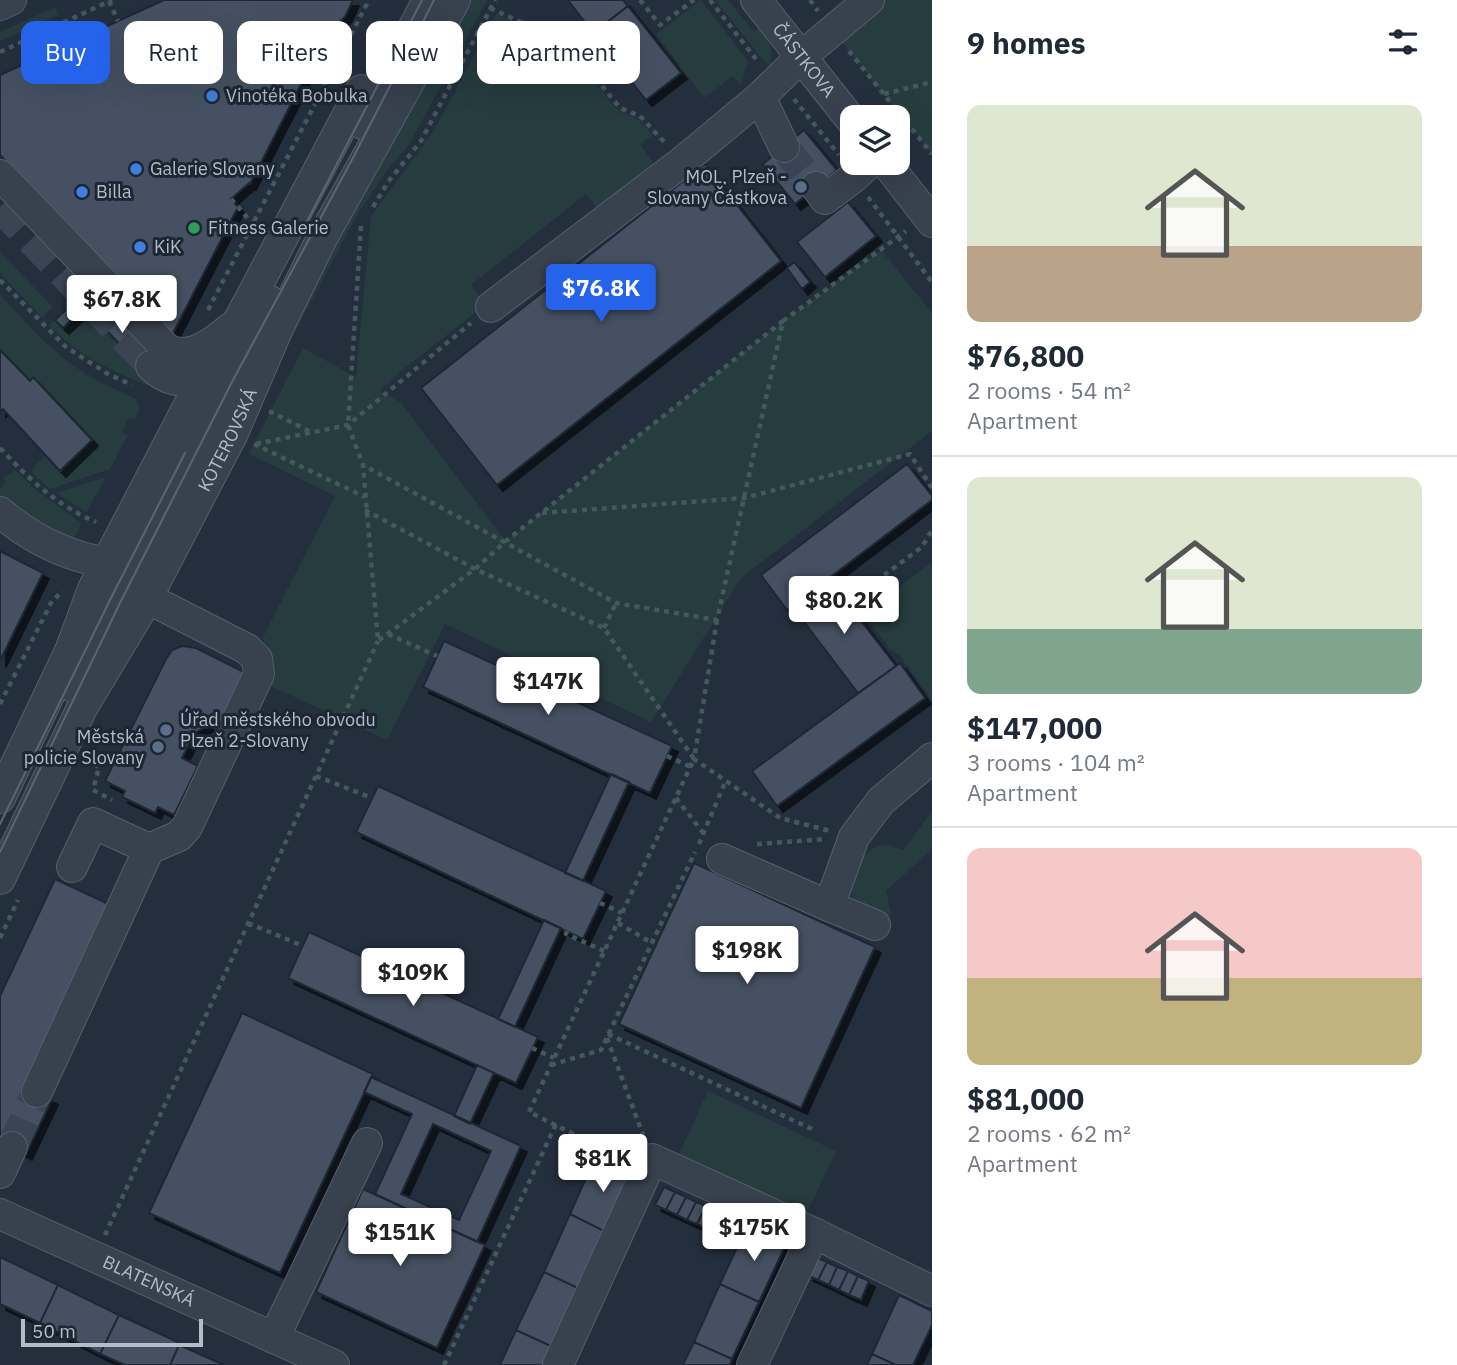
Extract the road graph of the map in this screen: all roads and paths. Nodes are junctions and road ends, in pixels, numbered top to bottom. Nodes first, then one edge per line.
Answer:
1 (10, 0) edge
2 (408, 0) edge
3 (428, 0) edge
4 (455, 0) edge
5 (495, 0) edge
6 (640, 0) edge
7 (694, 0) edge
8 (710, 0) edge
9 (756, 0) edge
10 (810, 0) edge
11 (869, 0) edge
12 (111, 1) edge
13 (367, 1) edge
14 (0, 5) edge
15 (490, 8) junction
16 (118, 21) dead end
17 (833, 31) junction
18 (0, 52) edge
19 (801, 57) junction
20 (932, 82) edge
21 (769, 88) junction
22 (884, 94) junction
23 (840, 106) edge
24 (784, 147) tunnel mouth
25 (840, 151) edge
26 (932, 154) edge
27 (682, 162) junction
28 (0, 175) edge
29 (855, 175) edge
30 (864, 175) edge
31 (895, 175) edge
32 (816, 187) dead end
33 (231, 199) dead end
34 (929, 219) edge
35 (253, 224) junction
36 (897, 238) junction
37 (0, 281) edge
38 (932, 282) edge
39 (491, 307) joint
40 (240, 318) junction
41 (783, 321) junction
42 (185, 354) junction
43 (146, 377) joint
44 (202, 378) junction
45 (263, 409) dead end
46 (348, 425) junction
47 (312, 432) junction
48 (244, 439) junction
49 (0, 448) edge
50 (363, 465) junction
51 (932, 488) edge
52 (365, 497) junction
53 (744, 498) junction
54 (365, 510) junction
55 (102, 511) dead end
56 (0, 512) edge
57 (541, 513) junction
58 (932, 530) edge
59 (506, 541) junction
60 (932, 545) edge
61 (922, 547) junction
62 (107, 563) junction
63 (76, 569) junction
64 (475, 569) junction
65 (147, 598) junction
66 (852, 598) dead end
67 (616, 603) junction
68 (717, 620) junction
69 (604, 628) junction
70 (387, 634) junction
71 (378, 641) junction
72 (437, 656) dead end
73 (0, 704) edge
74 (667, 756) dead end
75 (932, 758) edge
76 (84, 759) dead end
77 (694, 759) junction
78 (691, 767) junction
79 (316, 776) junction
80 (726, 780) junction
81 (0, 798) edge
82 (372, 798) dead end
83 (676, 798) junction
84 (116, 802) dead end
85 (704, 834) junction
86 (854, 837) junction
87 (0, 840) edge
88 (749, 845) dead end
89 (149, 849) junction
90 (718, 850) joint
91 (72, 867) dead end
92 (0, 879) edge
93 (600, 903) dead end
94 (829, 906) junction
95 (622, 913) junction
96 (248, 923) junction
97 (618, 923) junction
98 (874, 925) dead end
99 (567, 931) dead end
100 (652, 943) junction
101 (303, 946) dead end
102 (605, 951) junction
103 (608, 1036) junction
104 (532, 1048) dead end
105 (554, 1058) junction
106 (551, 1065) junction
107 (37, 1092) tunnel mouth
108 (556, 1124) junction
109 (814, 1130) dead end
110 (367, 1143) dead end
111 (649, 1165) junction
112 (0, 1214) edge
113 (814, 1233) junction
114 (95, 1257) junction
115 (932, 1291) edge
116 (274, 1338) junction
117 (334, 1365) edge
118 (443, 1365) edge
119 (558, 1365) edge
120 (752, 1365) edge

1 - 14 street
2 - 40 street
3 - 87 street, KOTEROVSKÁ
4 - 48 street, KOTEROVSKÁ
5 - 15 path
6 - 7 path
8 - 21 path
9 - 19 street, ČÁSTKOVA
10 - 17 path
11 - 17 street
12 - 16 path
12 - 18 path
13 - 35 path
15 - 27 path
15 - 46 path
17 - 19 street
17 - 22 path
19 - 21 street
19 - 23 street, ČÁSTKOVA
20 - 22 path
21 - 24 street
21 - 25 path
21 - 27 street
22 - 26 path
27 - 39 street
28 - 42 street
29 - 32 street
30 - 36 path
31 - 34 street
33 - 35 path
34 - 36 path
35 - 42 path
36 - 38 path
36 - 41 path
37 - 43 path
39 - 46 path
40 - 42 street
40 - 44 street
41 - 53 path
41 - 57 path
43 - 44 street
44 - 62 street
45 - 47 path
46 - 47 path
46 - 50 path
47 - 48 path
48 - 52 path
48 - 65 street, KOTEROVSKÁ
49 - 55 path
50 - 52 path
50 - 59 path
51 - 53 path
52 - 54 path
53 - 57 path
53 - 68 path
54 - 64 path
54 - 71 path
56 - 63 street
57 - 59 path
58 - 61 path
59 - 64 path
59 - 67 path
60 - 61 path
61 - 66 path
62 - 63 street
62 - 81 street
63 - 73 path
64 - 69 path
64 - 70 path
65 - 89 street
65 - 92 street, KOTEROVSKÁ
67 - 68 path
67 - 69 path
68 - 77 path
69 - 77 path
70 - 71 path
70 - 72 path
71 - 79 path
74 - 78 path
75 - 86 street
76 - 84 path
77 - 78 path
77 - 80 path
78 - 83 path
79 - 82 path
79 - 96 path
80 - 85 path
80 - 86 path
83 - 85 path
83 - 95 path
85 - 90 path
85 - 100 path
86 - 88 path
86 - 94 street
89 - 91 street
89 - 107 street
90 - 94 street
93 - 95 path
94 - 98 street
95 - 97 path
96 - 101 path
96 - 114 path
97 - 100 path
97 - 102 path
99 - 102 path
100 - 103 path
102 - 105 path
103 - 106 path
103 - 109 path
103 - 111 path
104 - 105 path
105 - 106 path
106 - 108 path
108 - 111 path
108 - 118 path
110 - 116 street
111 - 113 street
111 - 119 street
112 - 114 street, BLATENSKÁ
113 - 115 street
113 - 120 street
114 - 116 street, BLATENSKÁ
116 - 117 street, BLATENSKÁ

